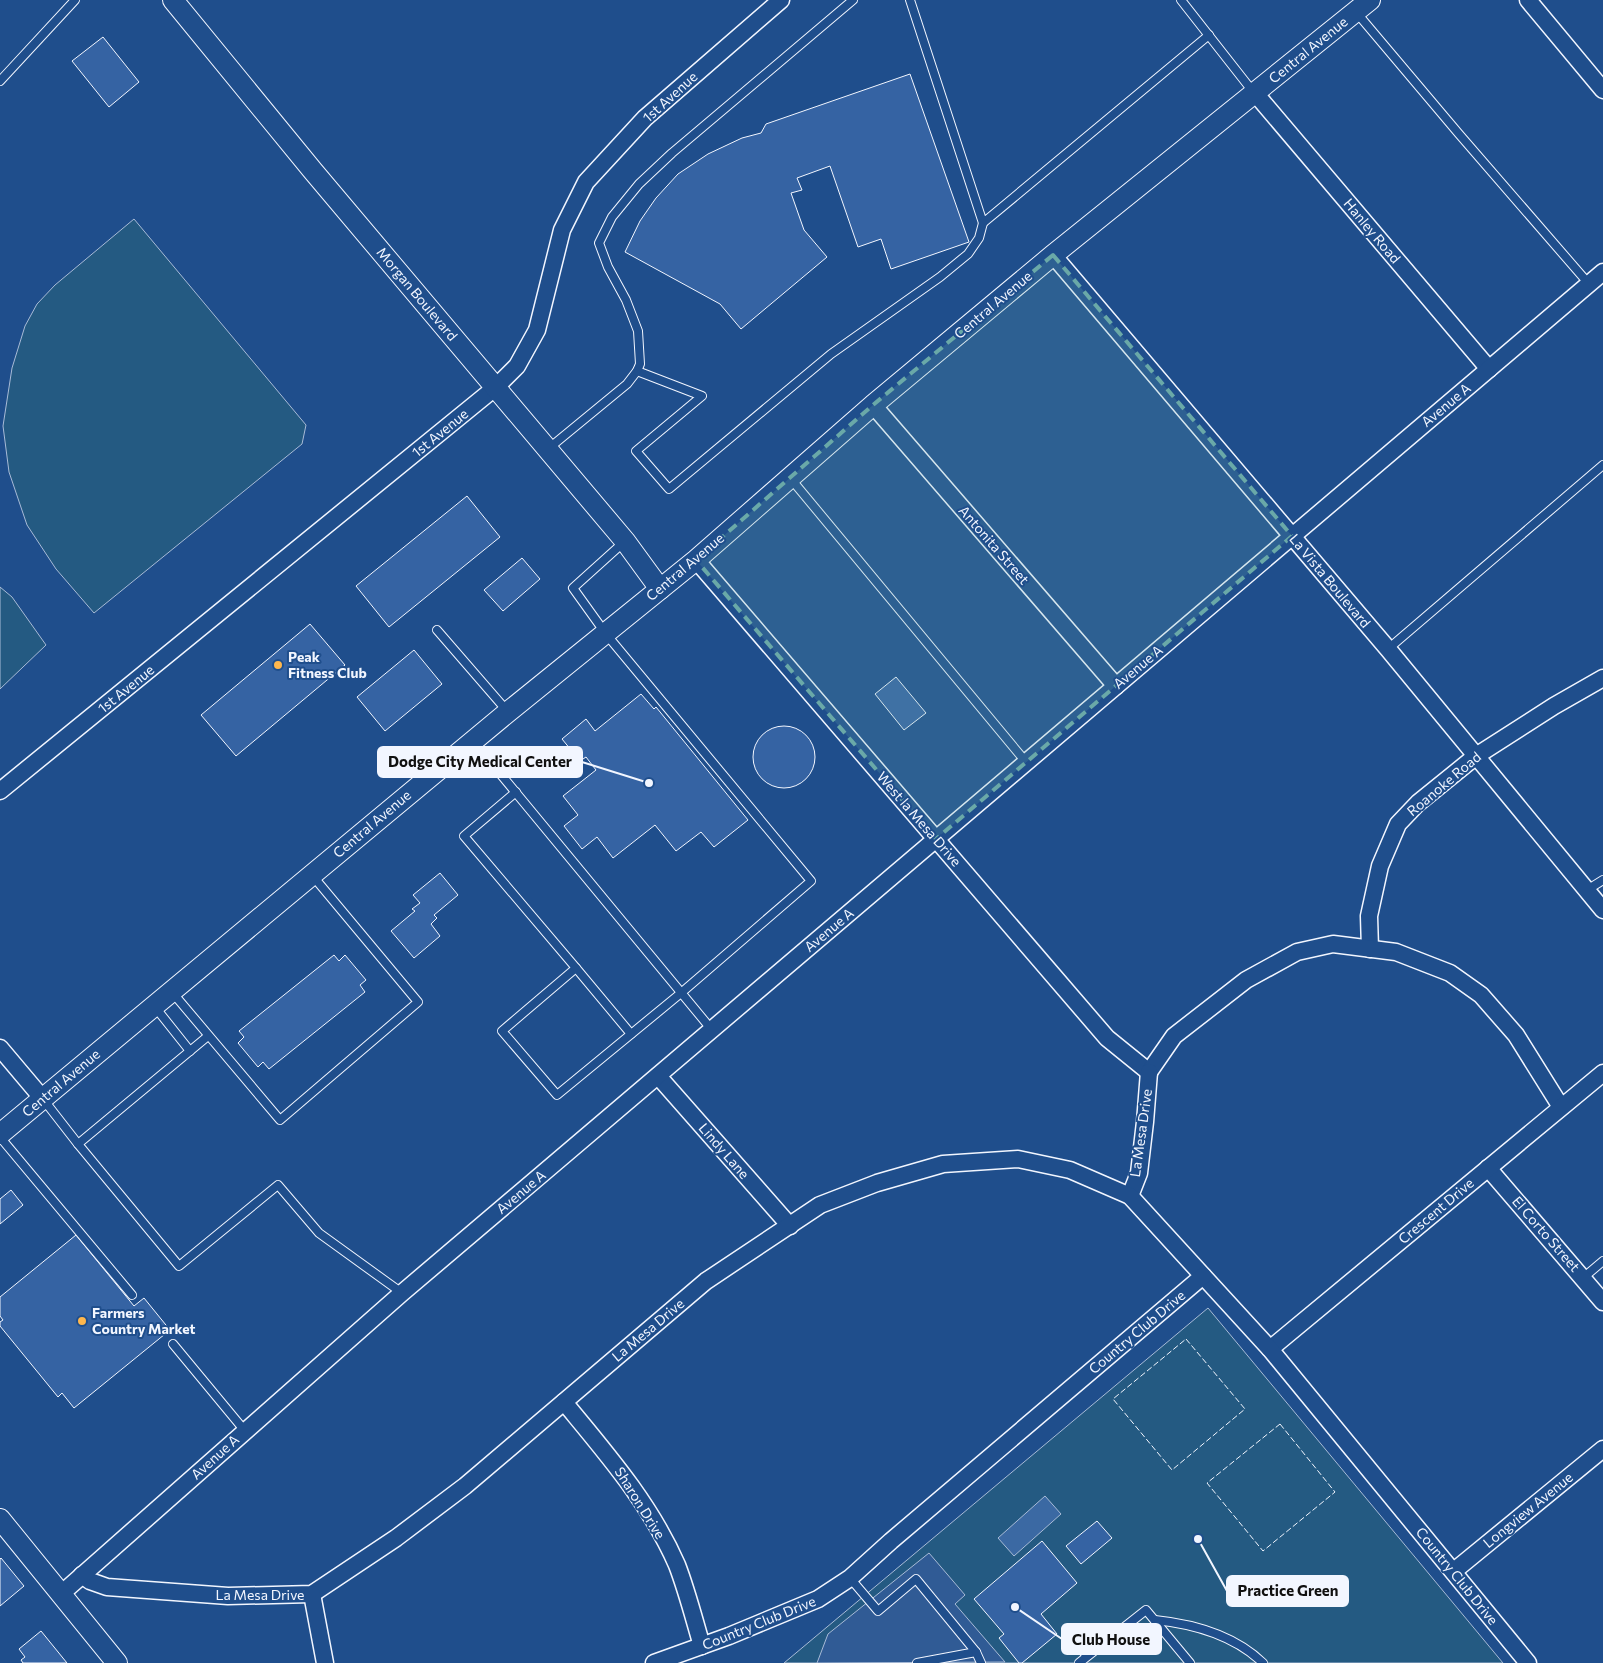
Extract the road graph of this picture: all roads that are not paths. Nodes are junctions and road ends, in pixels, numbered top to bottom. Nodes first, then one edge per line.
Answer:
1 (74, 0) edge
2 (173, 0) edge
3 (781, 0) edge
4 (853, 0) edge
5 (910, 0) edge
6 (1181, 0) edge
7 (1528, 0) edge
8 (1363, 6) edge
9 (1209, 35) junction
10 (0, 81) edge
11 (1603, 90) edge
12 (1254, 93) junction
13 (983, 223) junction
14 (1053, 255) junction
15 (1603, 272) edge
16 (1589, 284) junction
17 (1489, 369) junction
18 (637, 372) junction
19 (496, 388) junction
20 (873, 405) junction
21 (548, 449) junction
22 (1603, 465) edge
23 (790, 478) junction
24 (1292, 536) junction
25 (625, 541) junction
26 (696, 560) junction
27 (660, 589) junction
28 (437, 630) dead end
29 (606, 634) junction
30 (1388, 649) junction
31 (1603, 678) edge
32 (1116, 686) junction
33 (508, 712) junction
34 (473, 741) junction
35 (1476, 756) junction
36 (1026, 762) junction
37 (0, 791) edge
38 (516, 792) junction
39 (936, 839) junction
40 (312, 875) junction
41 (1603, 880) edge
42 (1587, 890) junction
43 (1603, 910) edge
44 (1370, 949) junction
45 (576, 968) junction
46 (171, 991) junction
47 (681, 993) junction
48 (153, 1006) junction
49 (712, 1030) junction
50 (631, 1034) junction
51 (208, 1036) junction
52 (0, 1048) edge
53 (190, 1050) junction
54 (1149, 1072) junction
55 (1603, 1073) edge
56 (658, 1076) junction
57 (43, 1099) junction
58 (1561, 1108) junction
59 (0, 1135) edge
60 (78, 1144) junction
61 (1488, 1168) junction
62 (1130, 1196) junction
63 (790, 1226) junction
64 (1603, 1261) edge
65 (1203, 1276) junction
66 (1583, 1278) junction
67 (402, 1293) junction
68 (132, 1295) dead end
69 (1603, 1302) edge
70 (173, 1344) dead end
71 (1270, 1349) junction
72 (564, 1402) junction
73 (245, 1430) junction
74 (1603, 1449) edge
75 (2, 1525) edge
76 (1454, 1572) junction
77 (82, 1575) junction
78 (850, 1578) junction
79 (61, 1594) junction
80 (312, 1594) junction
81 (1155, 1620) junction
82 (1066, 1630) dead end
83 (702, 1646) junction
84 (976, 1652) junction
85 (1087, 1656) junction
86 (117, 1663) edge
87 (324, 1663) edge
88 (654, 1663) edge
89 (916, 1663) edge
90 (981, 1663) edge
91 (1079, 1663) edge
92 (1190, 1663) edge
93 (1263, 1663) edge
94 (1528, 1663) edge

1 - 10 lane
2 - 19 street, Morgan Boulevard
3 - 19 street, 1st Avenue
4 - 18 lane
5 - 13 lane
6 - 9 lane
7 - 11 street
8 - 12 street, Central Avenue
8 - 16 lane
9 - 12 lane
9 - 13 lane
12 - 14 street, Central Avenue
12 - 17 street, Hanley Road
13 - 18 lane
14 - 20 street, Central Avenue
14 - 24 street, La Vista Boulevard
15 - 16 street, Avenue A
16 - 17 street, Avenue A
17 - 24 street, Avenue A
18 - 21 lane
19 - 21 street, Morgan Boulevard
19 - 37 street, 1st Avenue
20 - 23 street, Central Avenue
20 - 32 street, Antonita Street
21 - 25 street, Morgan Boulevard
22 - 30 lane
23 - 26 street, Central Avenue
23 - 36 lane
24 - 30 street, La Vista Boulevard
24 - 32 street, Avenue A
25 - 27 street, Morgan Boulevard
25 - 29 lane
26 - 27 street, Central Avenue
26 - 39 street, West la Mesa Drive
27 - 29 street, Central Avenue
28 - 33 lane
29 - 33 street, Central Avenue
29 - 47 lane
30 - 35 street, La Vista Boulevard
31 - 35 street, Roanoke Road
32 - 36 street, Avenue A
33 - 34 street, Central Avenue
34 - 38 lane
34 - 40 street, Central Avenue
35 - 42 street, La Vista Boulevard
35 - 44 street, Roanoke Road
36 - 39 street, Avenue A
38 - 45 lane
38 - 47 lane
39 - 49 street, Avenue A
39 - 54 street, West la Mesa Drive
40 - 46 street, Central Avenue
40 - 51 lane
41 - 42 lane
42 - 43 street, La Vista Boulevard
44 - 54 street
44 - 58 street
45 - 50 lane
45 - 50 lane
46 - 48 street, Central Avenue
46 - 51 lane
47 - 49 lane
47 - 50 lane
48 - 53 lane
48 - 57 street, Central Avenue
49 - 56 street, Avenue A
51 - 53 lane
52 - 57 street
53 - 60 lane
54 - 62 street, La Mesa Drive
55 - 58 street, Crescent Drive
56 - 63 street, Lindy Lane
56 - 67 street, Avenue A
57 - 59 street, Central Avenue
57 - 60 lane
58 - 61 street, Crescent Drive
59 - 68 lane
60 - 67 lane
61 - 66 street, El Corto Street
61 - 71 street, Crescent Drive
62 - 63 street, La Mesa Drive
62 - 65 street
63 - 72 street, La Mesa Drive
64 - 66 lane
65 - 71 street, Country Club Drive
65 - 78 street, Country Club Drive
66 - 69 street, El Corto Street
67 - 73 street, Avenue A
70 - 73 lane
71 - 76 street, Country Club Drive
72 - 80 street, La Mesa Drive
72 - 83 street, Sharon Drive
73 - 77 street, Avenue A
74 - 76 street, Longview Avenue
75 - 79 street
76 - 94 street, Country Club Drive
77 - 79 street, Avenue A
77 - 80 street, La Mesa Drive
78 - 83 street, Country Club Drive
78 - 84 lane
79 - 86 street
80 - 87 street
81 - 85 lane
81 - 92 lane
81 - 93 lane
82 - 85 lane
83 - 88 street, Country Club Drive
84 - 89 lane
84 - 90 lane
85 - 91 lane

